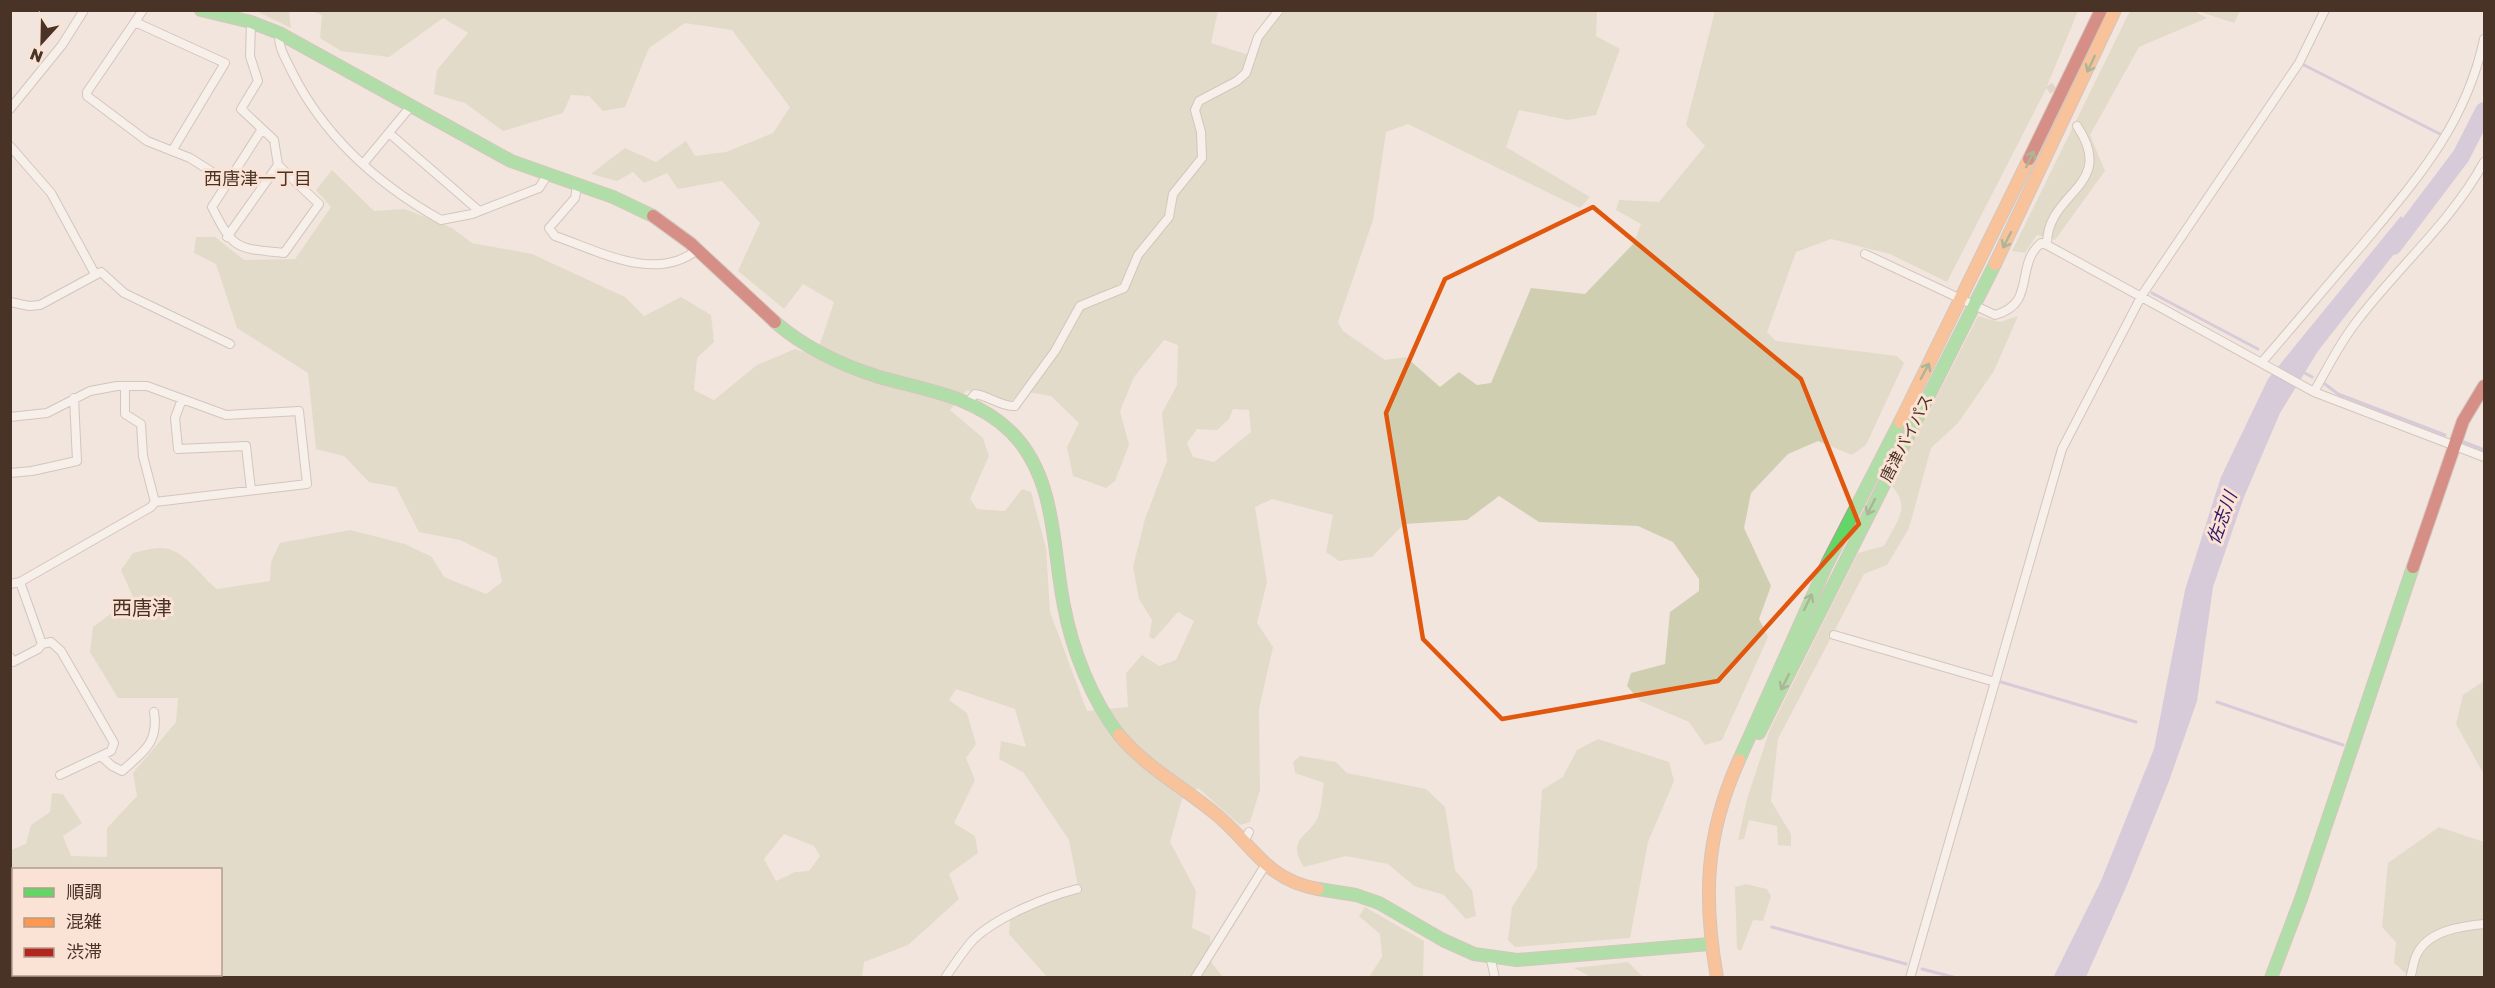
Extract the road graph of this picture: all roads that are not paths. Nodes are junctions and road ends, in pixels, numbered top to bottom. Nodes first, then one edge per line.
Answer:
1 (84, 10) edge
2 (143, 10) edge
3 (201, 10) edge
4 (1280, 10) edge
5 (2101, 10) edge
6 (2115, 10) edge
7 (2325, 10) edge
8 (135, 22) junction
9 (251, 22) junction
10 (279, 33) junction
11 (2484, 39) edge
12 (411, 106) junction
13 (10, 109) edge
14 (2077, 126) dead end
15 (262, 129) junction
16 (389, 133) junction
17 (10, 146) edge
18 (172, 151) junction
19 (2484, 162) edge
20 (363, 164) junction
21 (278, 165) junction
22 (546, 177) junction
23 (228, 182) junction
24 (577, 186) junction
25 (478, 210) junction
26 (227, 237) junction
27 (2047, 245) junction
28 (697, 250) junction
29 (1865, 254) dead end
30 (95, 274) junction
31 (2142, 295) junction
32 (1961, 299) junction
33 (10, 302) edge
34 (1973, 306) junction
35 (230, 344) dead end
36 (2262, 362) junction
37 (125, 386) junction
38 (2484, 386) edge
39 (2314, 392) junction
40 (74, 398) junction
41 (182, 399) junction
42 (969, 401) junction
43 (10, 417) edge
44 (2454, 446) junction
45 (2484, 457) edge
46 (10, 473) edge
47 (251, 490) junction
48 (155, 502) junction
49 (15, 583) edge
50 (1834, 635) dead end
51 (42, 644) junction
52 (10, 657) edge
53 (1995, 682) junction
54 (154, 712) dead end
55 (100, 756) junction
56 (60, 775) dead end
57 (1266, 864) junction
58 (1710, 872) junction
59 (1077, 889) dead end
60 (2484, 924) edge
61 (1710, 944) junction
62 (1491, 960) junction
63 (945, 978) edge
64 (1195, 978) edge
65 (1495, 978) edge
66 (1717, 978) edge
67 (1910, 978) edge
68 (2271, 978) edge
69 (2410, 978) edge

1 - 13 street
2 - 8 street
3 - 9 main road
4 - 42 street
32 -> 5 main road, 唐津バイパス
6 -> 34 main road, 唐津バイパス
7 - 31 street
8 - 18 street
8 - 18 street
9 - 10 main road
9 - 15 street
10 - 12 main road
10 - 20 street
11 - 36 street
12 - 16 street
12 - 22 main road
14 - 27 street
15 - 21 street
15 - 23 street
16 - 20 street
16 - 25 street
17 - 30 street
18 - 23 street
19 - 39 street
20 - 25 street
21 - 26 street
21 - 26 street
22 - 24 main road
22 - 25 street
23 - 26 street
24 - 28 main road
24 - 28 street
27 - 31 street
27 - 34 street
28 - 42 main road
29 - 32 street
30 - 33 street
30 - 35 street
31 - 36 street
31 - 53 street
32 - 34 street
58 -> 32 main road, 唐津バイパス
34 -> 58 main road, 唐津バイパス
36 - 39 street
37 - 40 street
37 - 41 street
37 - 48 street
38 - 44 main road
39 - 44 street
40 - 43 street
40 - 46 street
41 - 47 street
41 - 47 street
42 - 57 main road
44 - 45 street
44 - 68 main road
47 - 48 street
48 - 49 street
49 - 51 street
50 - 53 street
51 - 52 street
51 - 55 street
53 - 67 street
54 - 55 street
55 - 56 street
57 - 62 main road
57 - 64 street
58 - 61 main road, 唐津バイパス
59 - 63 street
60 - 69 street
61 - 62 main road
61 - 66 main road, 唐津バイパス
62 - 65 street

